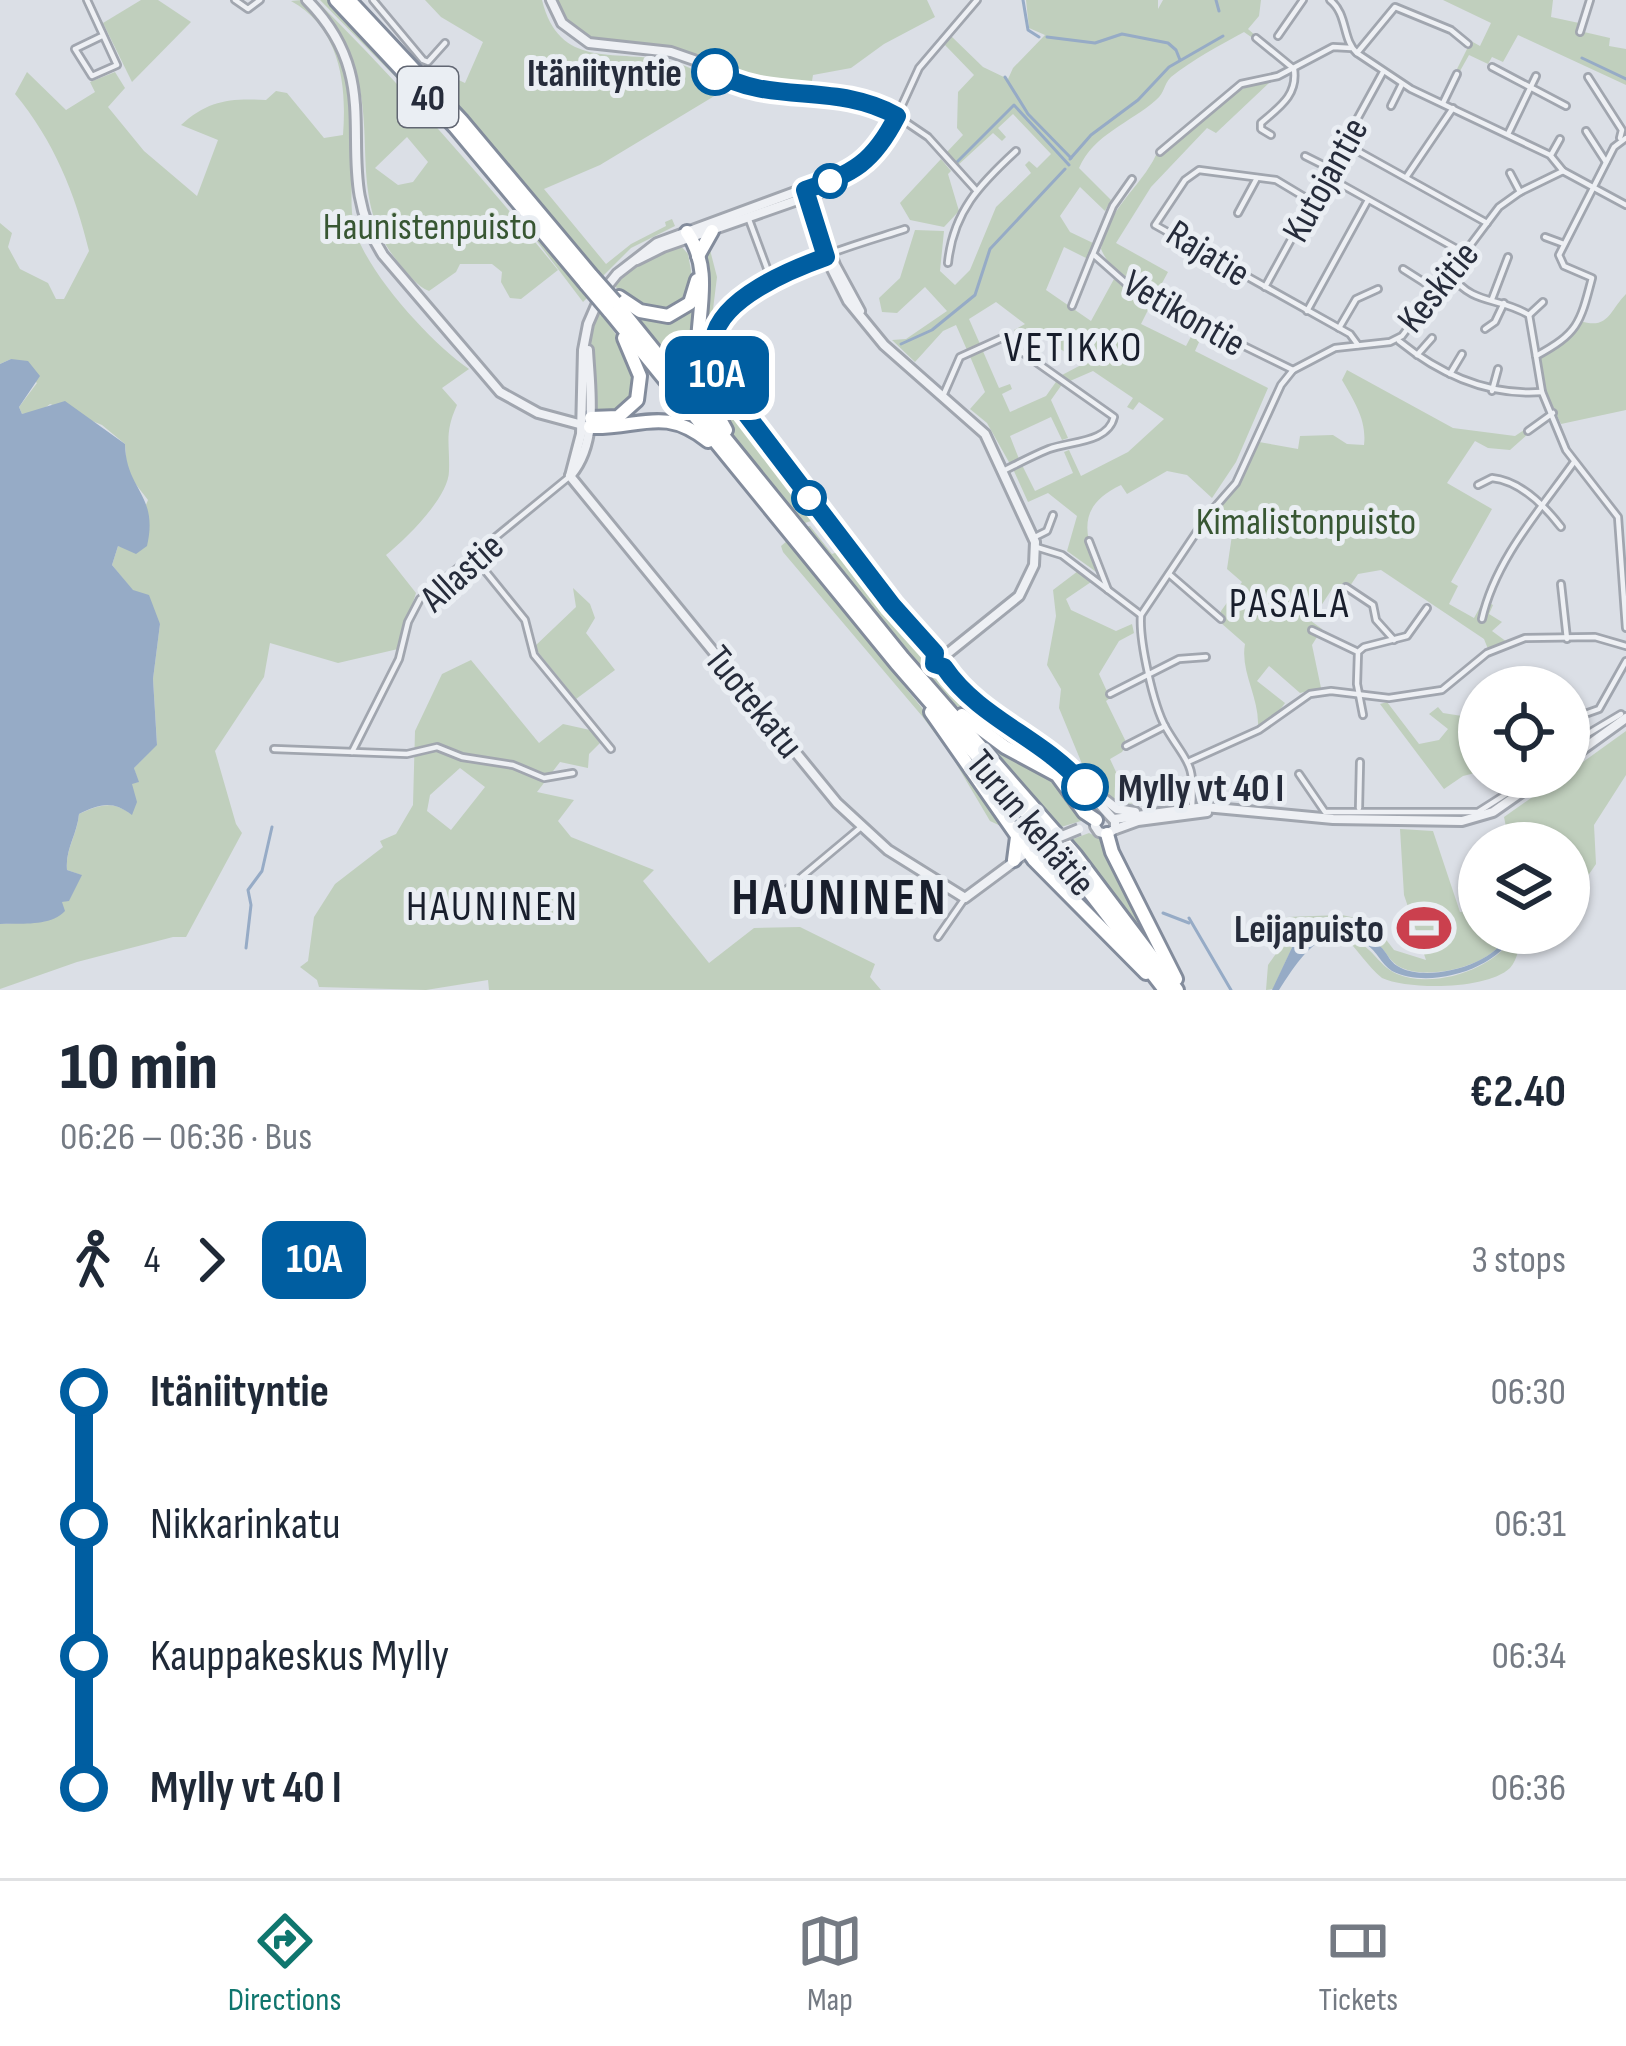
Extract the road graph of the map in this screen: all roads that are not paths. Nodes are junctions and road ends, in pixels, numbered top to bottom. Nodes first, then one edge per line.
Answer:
1 (87, 0) edge
2 (235, 0) edge
3 (260, 0) edge
4 (307, 0) edge
5 (336, 0) edge
6 (349, 0) edge
7 (373, 0) edge
8 (551, 0) edge
9 (976, 0) edge
10 (1303, 0) edge
11 (1330, 0) edge
12 (1345, 0) edge
13 (1590, 0) edge
14 (1338, 6) junction
15 (1580, 32) dead end
16 (103, 36) junction
17 (1278, 36) dead end
18 (1256, 38) dead end
19 (445, 43) dead end
20 (1468, 44) dead end
21 (1354, 50) junction
22 (1492, 67) dead end
23 (1294, 69) junction
24 (1383, 72) junction
25 (1457, 74) dead end
26 (1536, 76) dead end
27 (1588, 77) dead end
28 (1402, 84) junction
29 (1531, 88) junction
30 (1442, 103) junction
31 (1391, 106) dead end
32 (1566, 106) dead end
33 (1453, 108) junction
34 (897, 116) junction
35 (1586, 131) dead end
36 (1508, 134) junction
37 (1271, 135) dead end
38 (1560, 139) dead end
39 (1622, 140) edge
40 (1343, 143) junction
41 (1016, 151) dead end
42 (1160, 152) dead end
43 (1550, 155) junction
44 (1305, 156) dead end
45 (1606, 162) junction
46 (1563, 171) junction
47 (1327, 172) junction
48 (1510, 173) dead end
49 (1407, 176) junction
50 (1257, 178) junction
51 (1132, 179) dead end
52 (975, 189) junction
53 (1592, 190) junction
54 (1520, 192) junction
55 (807, 194) junction
56 (1368, 200) junction
57 (1311, 201) junction
58 (1625, 202) edge
59 (1238, 213) dead end
60 (748, 214) junction
61 (1487, 223) junction
62 (905, 229) dead end
63 (712, 231) junction
64 (1545, 236) dead end
65 (688, 237) junction
66 (1564, 244) junction
67 (1464, 253) junction
68 (1093, 254) junction
69 (698, 256) junction
70 (829, 256) junction
71 (1508, 257) dead end
72 (948, 263) dead end
73 (1403, 269) dead end
74 (1450, 272) junction
75 (771, 279) junction
76 (589, 280) junction
77 (1265, 287) junction
78 (1378, 289) dead end
79 (1436, 290) junction
80 (1492, 299) junction
81 (1543, 302) dead end
82 (614, 303) junction
83 (1504, 303) junction
84 (1072, 306) dead end
85 (1307, 310) junction
86 (1528, 315) junction
87 (1339, 328) junction
88 (1485, 329) dead end
89 (1432, 338) dead end
90 (1397, 339) junction
91 (1358, 345) junction
92 (1462, 353) dead end
93 (1418, 355) junction
94 (1536, 356) junction
95 (1498, 369) dead end
96 (1293, 370) junction
97 (1450, 374) junction
98 (722, 386) tunnel mouth
99 (1492, 391) junction
100 (1542, 392) junction
101 (943, 397) junction
102 (1553, 413) junction
103 (588, 422) junction
104 (1528, 431) dead end
105 (731, 461) junction
106 (1574, 462) junction
107 (748, 467) junction
108 (1005, 470) junction
109 (570, 476) junction
110 (796, 483) tunnel mouth
111 (1478, 484) dead end
112 (1543, 504) junction
113 (821, 514) tunnel mouth
114 (1053, 515) dead end
115 (1561, 527) dead end
116 (1089, 541) dead end
117 (1035, 542) junction
118 (474, 556) junction
119 (862, 566) tunnel mouth
120 (1168, 574) junction
121 (1561, 584) dead end
122 (1346, 587) dead end
123 (1108, 590) junction
124 (1427, 608) dead end
125 (1141, 615) junction
126 (1221, 619) dead end
127 (1482, 619) dead end
128 (1626, 628) edge
129 (1312, 630) dead end
130 (1567, 639) junction
131 (1394, 640) junction
132 (1626, 646) edge
133 (1358, 652) junction
134 (935, 653) junction
135 (947, 654) junction
136 (1206, 657) dead end
137 (1626, 661) edge
138 (944, 667) junction
139 (1151, 675) junction
140 (916, 687) junction
141 (934, 694) junction
142 (1110, 694) dead end
143 (1359, 694) junction
144 (1590, 712) edge
145 (1363, 716) dead end
146 (1623, 716) edge
147 (1165, 726) junction
148 (1590, 739) edge
149 (1126, 746) dead end
150 (274, 749) dead end
151 (611, 749) dead end
152 (352, 752) junction
153 (1190, 761) junction
154 (1360, 762) dead end
155 (573, 773) dead end
156 (1299, 774) dead end
157 (1080, 781) junction
158 (1502, 798) edge
159 (1512, 798) edge
160 (1192, 811) junction
161 (1142, 813) junction
162 (1359, 815) junction
163 (1434, 817) junction
164 (1105, 824) junction
165 (860, 828) junction
166 (1017, 836) junction
167 (1030, 849) junction
168 (1014, 860) junction
169 (965, 898) junction
170 (762, 910) dead end
171 (938, 937) dead end
172 (1165, 990) edge
173 (1179, 990) edge

1 - 16 street
2 - 3 street
4 - 103 street
5 - 76 highway, Turun kehätie / 40
6 - 76 highway, Turun kehätie / 40
7 - 19 street
8 - 34 street
9 - 34 street
10 - 17 street
11 - 14 street
12 - 14 street
13 - 15 street
14 - 21 street
16 - 16 street
18 - 23 street
20 - 21 street
21 - 23 street
21 - 24 street
22 - 29 street
23 - 37 street
23 - 42 street
24 - 28 street
24 - 40 street, Kutojantie
25 - 30 street
26 - 29 street
27 - 39 street
28 - 30 street
28 - 31 street
29 - 32 street
29 - 36 street
30 - 33 street
33 - 36 street
33 - 49 street
34 - 52 street
34 - 55 street
35 - 45 street
36 - 43 street
38 - 43 street
39 - 45 street
40 - 47 street, Kutojantie
40 - 49 street
41 - 52 street
43 - 46 street
44 - 47 street
45 - 53 street
46 - 53 street
46 - 54 street, Keskitie
47 - 56 street
47 - 57 street, Kutojantie
48 - 54 street
49 - 61 street
50 - 57 street, Rajatie
50 - 59 street
50 - 77 street, Rajatie
51 - 68 street, Vetikontie
52 - 72 street
53 - 58 street
53 - 66 street
54 - 61 street, Keskitie
55 - 60 street
55 - 70 street
56 - 67 street
56 - 85 street
57 - 77 street, Kutojantie
60 - 63 street
60 - 65 street
60 - 75 street
61 - 67 street, Keskitie
62 - 70 street
63 - 65 street
63 - 69 highway
64 - 66 street
65 - 69 highway
65 - 82 highway
65 - 103 street
66 - 94 street
67 - 74 street, Keskitie
68 - 84 street
68 - 96 street, Vetikontie
69 - 107 highway
70 - 75 street
70 - 101 street
71 - 80 street
73 - 79 street
74 - 79 street, Keskitie
74 - 80 street
75 - 98 street
76 - 82 highway, Turun kehätie / 40, bridge
77 - 85 street, Rajatie
78 - 87 street
79 - 90 street, Keskitie
80 - 83 street
81 - 86 street
82 - 103 highway
82 - 105 highway, Turun kehätie / 40
82 - 107 highway, Turun kehätie / 40
83 - 86 street
83 - 88 street
85 - 87 street, Rajatie
86 - 94 street
87 - 91 street, Rajatie
89 - 93 street
90 - 91 street, Keskitie
90 - 93 street
91 - 96 street, Keskitie
92 - 97 street
93 - 97 street
94 - 100 street
95 - 99 street
96 - 120 street
97 - 99 street
99 - 100 street
100 - 102 street
101 - 108 street
101 - 108 street
102 - 104 street
102 - 106 street
103 - 105 highway
103 - 109 street, Allastie
105 - 140 highway, Turun kehätie / 40
106 - 112 street
106 - 128 street
107 - 141 highway, Turun kehätie / 40
108 - 117 street
109 - 118 street, Allastie
109 - 165 street, Tuotekatu
110 - 113 street
111 - 112 street
112 - 115 street
112 - 127 street
114 - 117 street
116 - 123 street
117 - 123 street
117 - 135 street
118 - 151 street
118 - 152 street, Allastie
119 - 134 street
120 - 125 street
120 - 126 street
121 - 130 street
122 - 131 street
123 - 125 street
124 - 131 street
125 - 139 street
129 - 133 street
130 - 132 street
130 - 143 street
131 - 133 street
133 - 143 street
134 - 135 street
134 - 138 street
135 - 138 street
136 - 139 street
137 - 144 street
138 - 157 street
139 - 142 street
139 - 147 street
140 - 166 highway
140 - 172 highway, Turun kehätie / 40
141 - 164 highway
141 - 173 highway, Turun kehätie / 40
143 - 145 street
143 - 153 street
146 - 148 street
147 - 149 street
147 - 153 street
150 - 152 street
152 - 155 street
153 - 160 street
154 - 162 street
156 - 162 street
157 - 161 street
157 - 164 street
158 - 163 street
159 - 163 street
160 - 161 street
160 - 162 street
160 - 164 street
161 - 164 street
162 - 163 street
164 - 167 street, bridge
164 - 173 highway
165 - 169 street, Tuotekatu
165 - 170 street
166 - 167 highway
166 - 168 highway
167 - 168 street
167 - 172 highway
168 - 169 street
169 - 171 street

